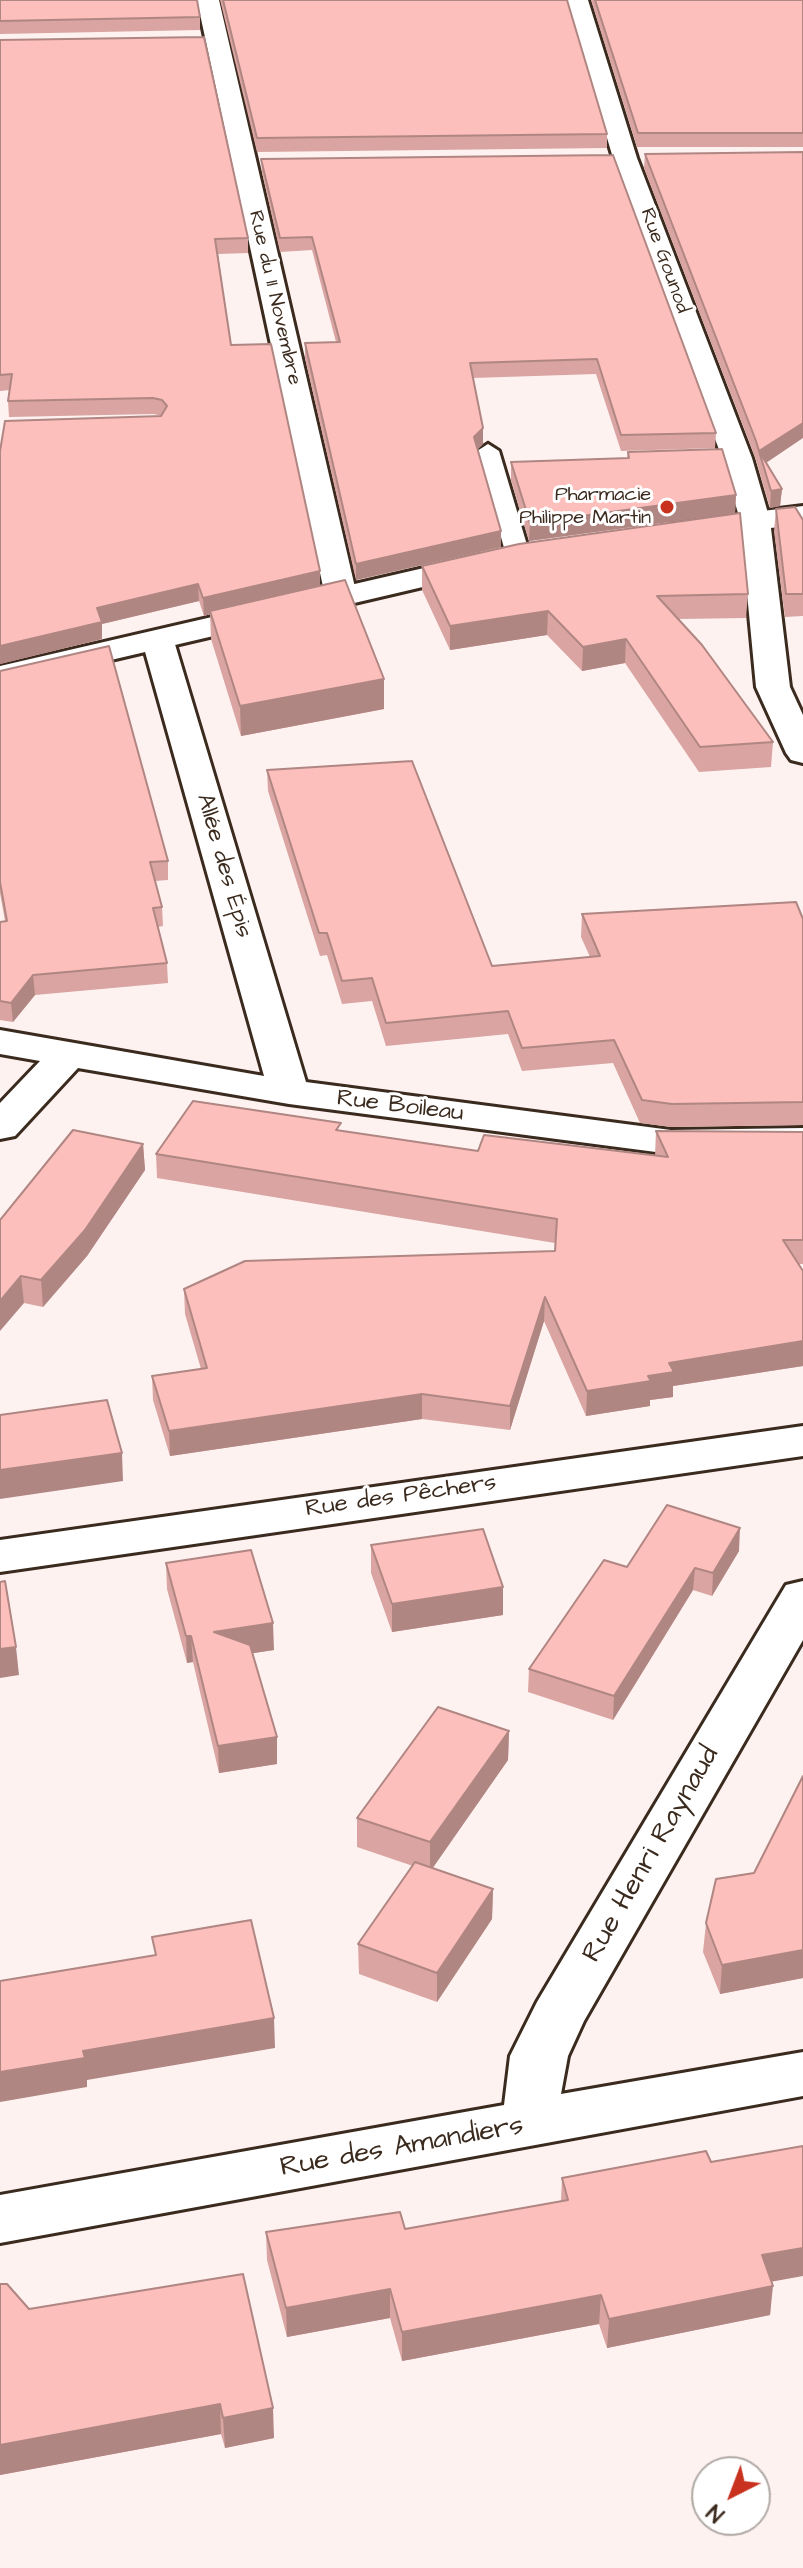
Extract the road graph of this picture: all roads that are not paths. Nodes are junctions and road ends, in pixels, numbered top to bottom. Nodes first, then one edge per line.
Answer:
1 (208, 0) edge
2 (577, 0) edge
3 (594, 158) edge
4 (625, 158) junction
5 (655, 158) edge
6 (244, 162) junction
7 (276, 162) edge
8 (488, 451) dead end
9 (737, 458) junction
10 (707, 459) edge
11 (803, 515) edge
12 (755, 520) junction
13 (653, 534) edge
14 (533, 553) joint
15 (341, 596) junction
16 (158, 641) junction
17 (10, 672) edge
18 (803, 753) edge
19 (0, 1042) edge
20 (70, 1053) junction
21 (289, 1092) junction
22 (0, 1127) edge
23 (803, 1140) edge
24 (803, 1441) edge
25 (0, 1556) edge
26 (803, 1597) edge
27 (803, 2074) edge
28 (534, 2124) junction
29 (0, 2219) edge

1 - 6 street, Rue du 11 Novembre
2 - 4 street, Rue Gounod
3 - 4 street
4 - 5 street
4 - 9 street, Rue Gounod
6 - 7 street
6 - 15 street, Rue du 11 Novembre
8 - 14 lane
9 - 10 lane
9 - 12 street, Rue Gounod
11 - 12 street
12 - 13 street
12 - 18 street
14 - 15 street
15 - 16 street
16 - 17 street
16 - 21 street, Allée des Épis
19 - 20 street, Rue Boileau
20 - 21 street, Rue Boileau
20 - 22 street
21 - 23 street, Rue Boileau
24 - 25 street, Rue des Pêchers
26 - 28 street, Rue Henri Raynaud
27 - 28 street, Rue des Amandiers
28 - 29 street, Rue des Amandiers

